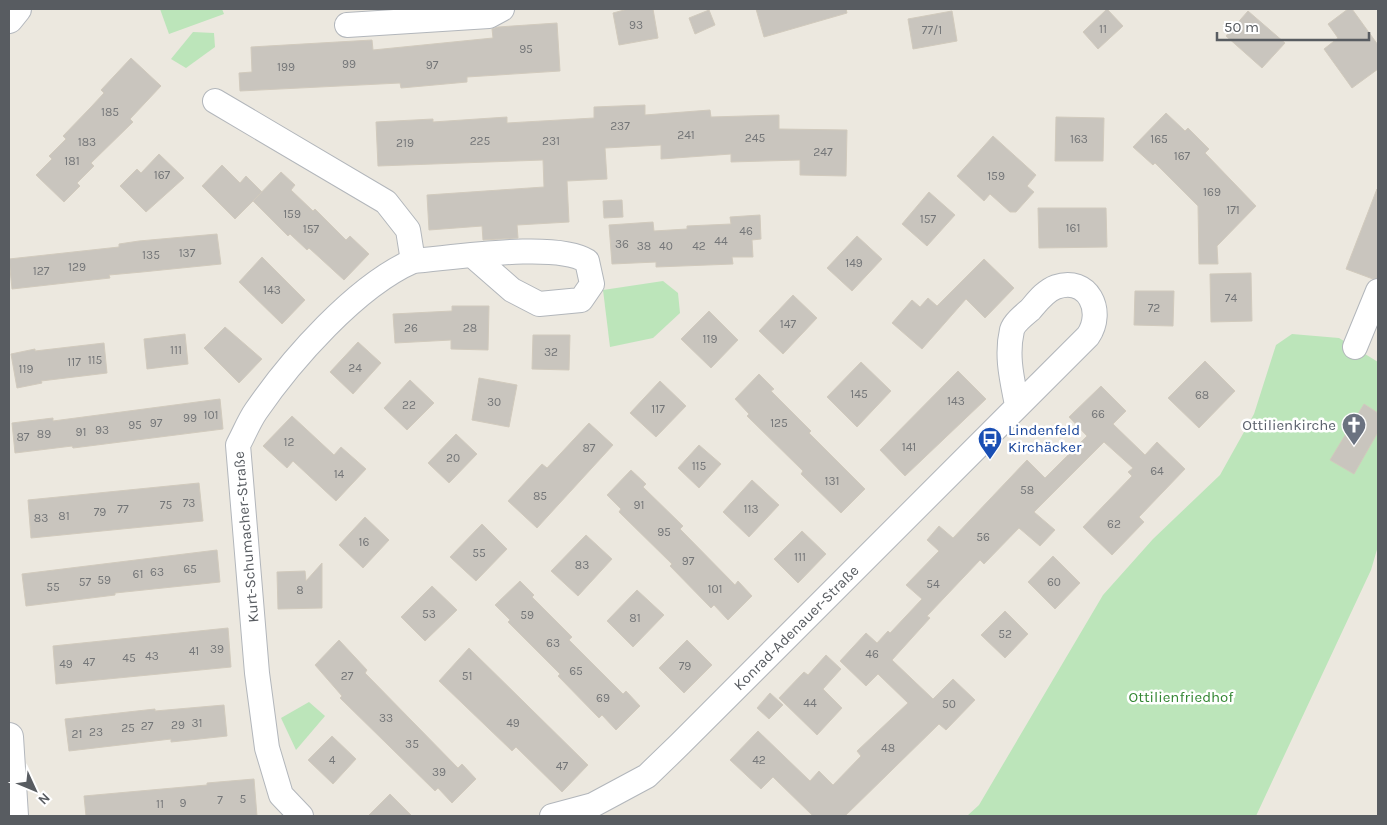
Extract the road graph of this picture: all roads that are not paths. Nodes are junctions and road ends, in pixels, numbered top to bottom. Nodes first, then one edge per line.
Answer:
1 (16, 9) edge
2 (502, 9) edge
3 (9, 18) edge
4 (347, 25) dead end
5 (215, 101) dead end
6 (473, 256) dead end
7 (413, 261) junction
8 (1378, 291) edge
9 (1355, 347) dead end
10 (1017, 405) junction
11 (9, 737) edge
12 (14, 816) edge
13 (301, 816) edge
14 (552, 816) edge

1 - 3 main road
2 - 4 street
5 - 7 street
6 - 7 street, Kurt-Schumacher-Straße
7 - 13 street, Kurt-Schumacher-Straße
8 - 9 street
10 - 10 street, Konrad-Adenauer-Straße
10 - 14 street, Konrad-Adenauer-Straße
11 - 12 main road

